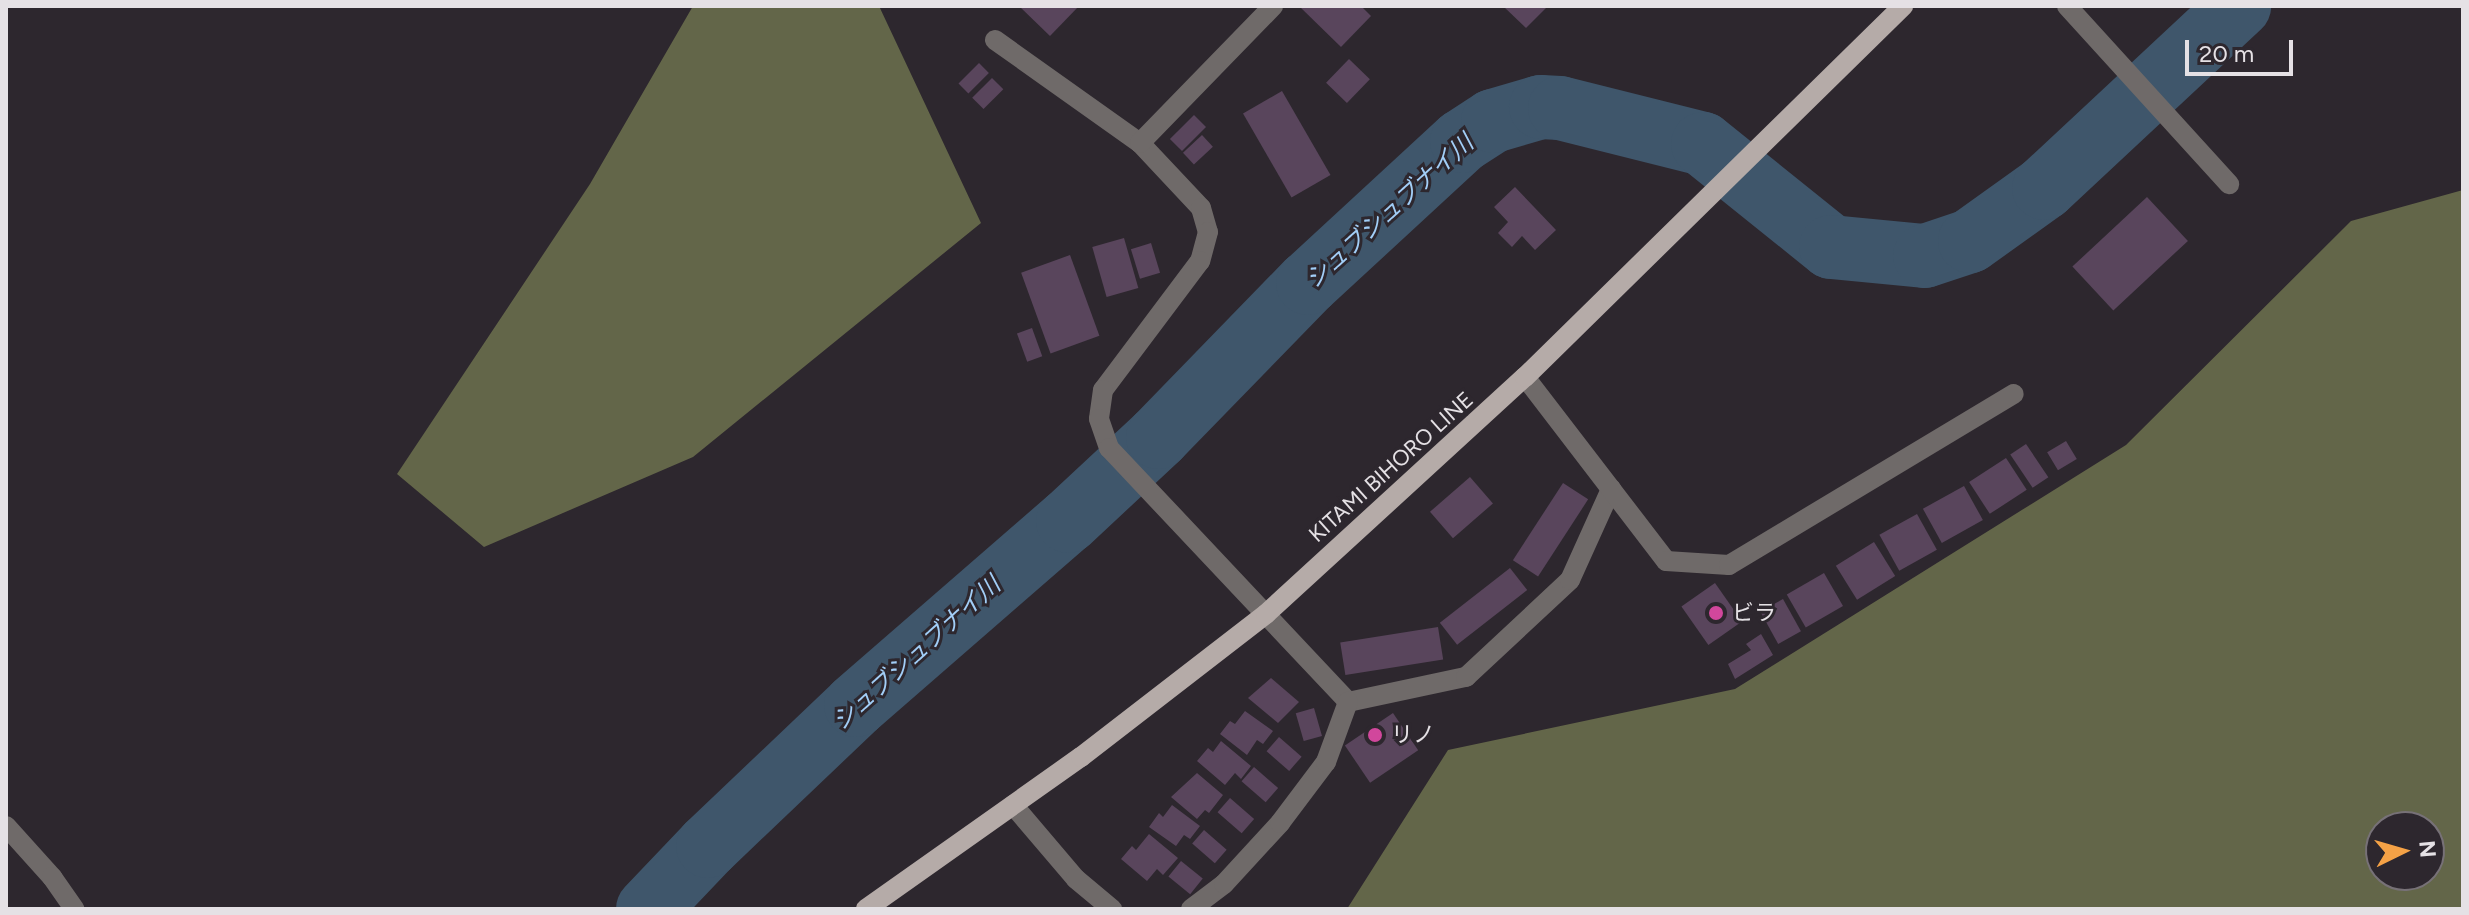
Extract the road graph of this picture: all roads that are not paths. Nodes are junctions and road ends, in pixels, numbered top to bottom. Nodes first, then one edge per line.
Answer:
1 (1273, 6) edge
2 (1903, 6) edge
3 (2067, 6) edge
4 (995, 40) dead end
5 (1140, 143) junction
6 (2229, 184) dead end
7 (1525, 377) junction
8 (2014, 394) dead end
9 (1611, 489) junction
10 (1266, 614) junction
11 (1348, 702) junction
12 (1013, 805) junction
13 (6, 826) edge
14 (74, 909) edge
15 (866, 909) edge
16 (1112, 909) edge
17 (1191, 909) edge

1 - 5 street
2 - 7 main road, KITAMI BIHORO LINE
3 - 6 street
4 - 5 street
5 - 10 street
7 - 9 street
7 - 10 main road, KITAMI BIHORO LINE
8 - 9 street
9 - 11 street
10 - 11 street
10 - 12 main road, KITAMI BIHORO LINE
11 - 17 street
12 - 15 main road, KITAMI BIHORO LINE
12 - 16 street
13 - 14 street

